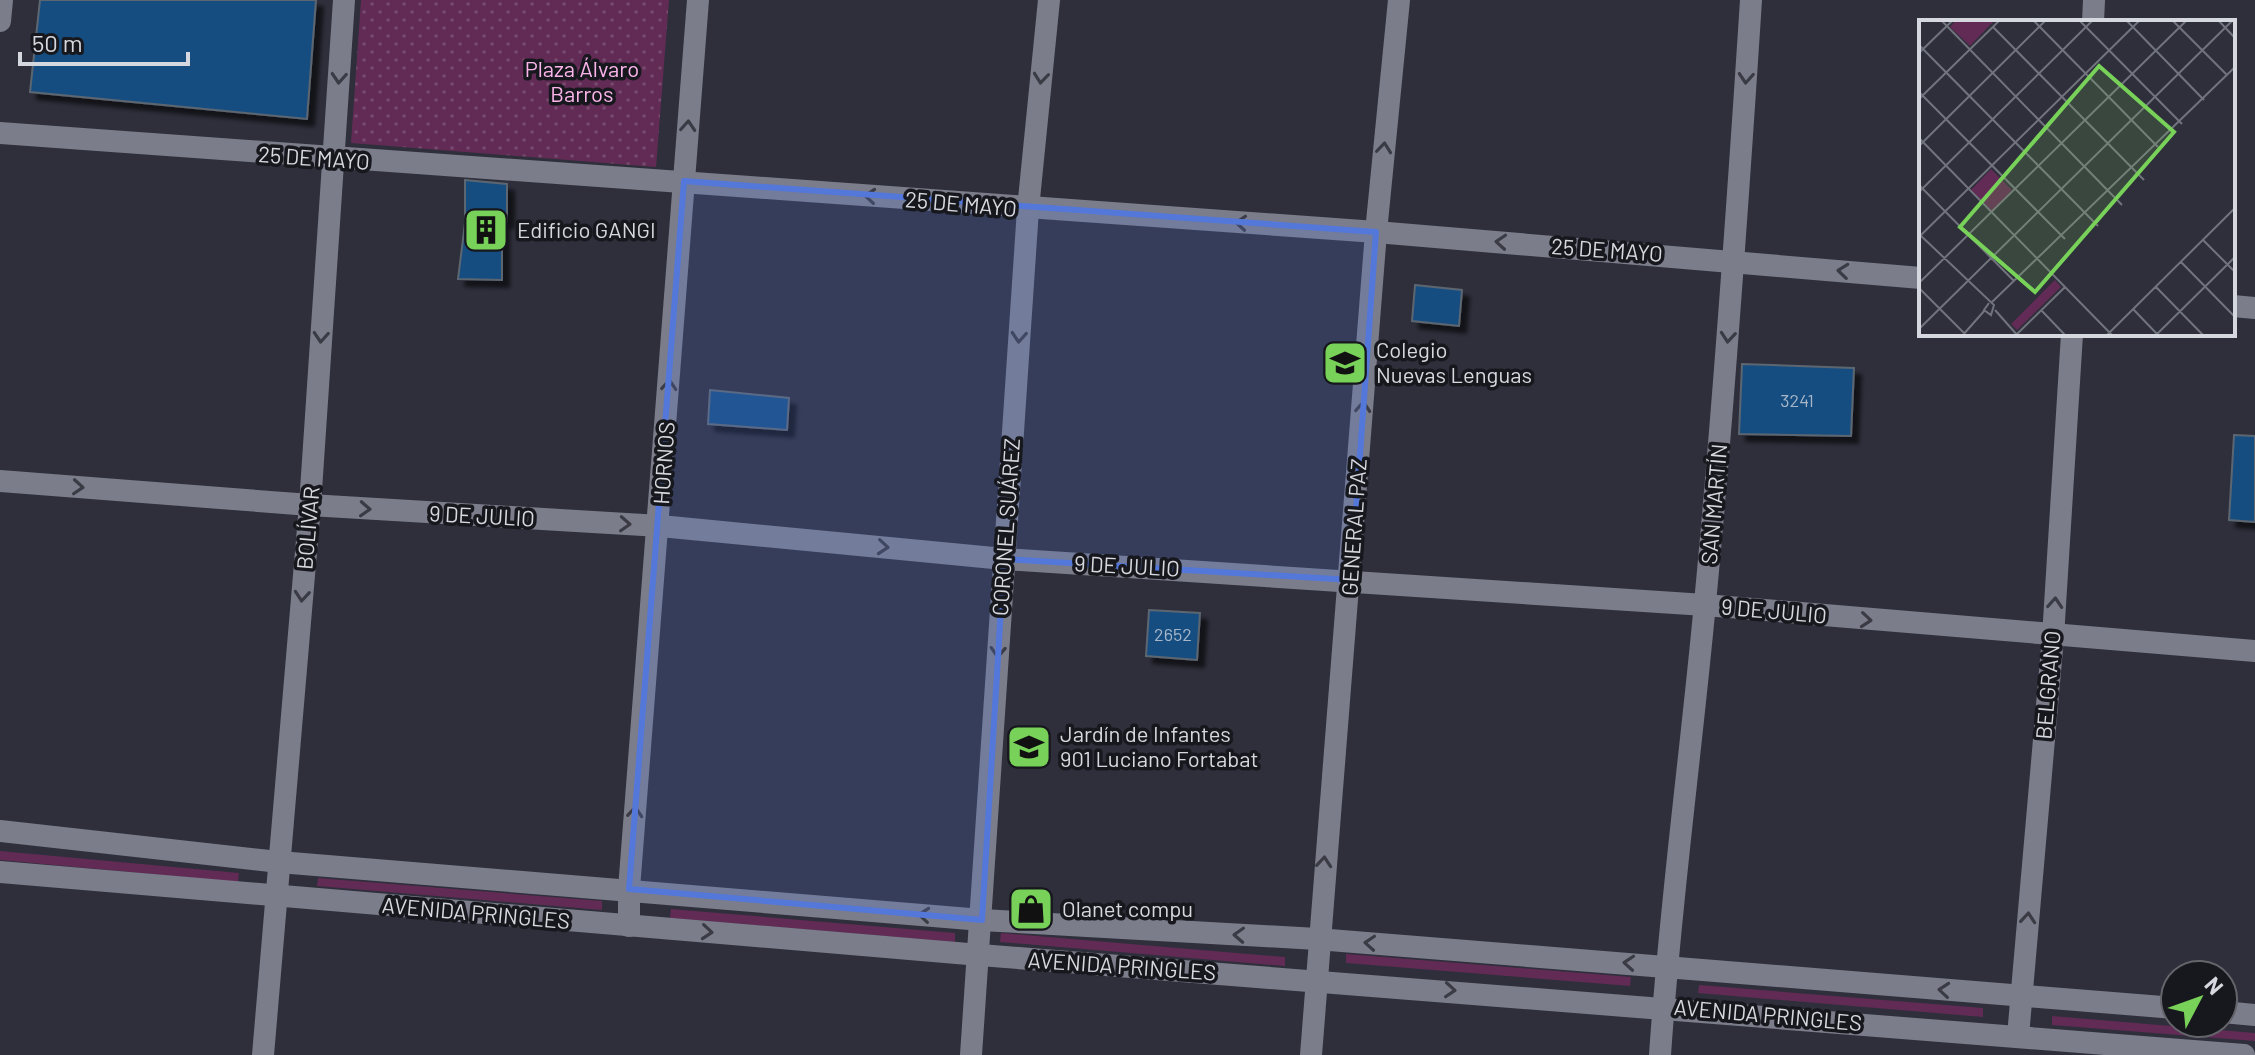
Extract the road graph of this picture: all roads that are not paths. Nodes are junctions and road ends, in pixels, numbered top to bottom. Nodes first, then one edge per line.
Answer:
1 (2, 0) edge
2 (344, 0) edge
3 (698, 0) edge
4 (1049, 0) edge
5 (1399, 0) edge
6 (1751, 0) edge
7 (2094, 0) edge
8 (2093, 20) edge
9 (0, 21) edge
10 (0, 133) edge
11 (333, 160) junction
12 (684, 181) junction
13 (1028, 209) junction
14 (1376, 232) junction
15 (1735, 260) junction
16 (1919, 278) edge
17 (2235, 306) edge
18 (2255, 308) edge
19 (2072, 336) edge
20 (0, 481) edge
21 (310, 505) junction
22 (660, 526) junction
23 (1004, 559) junction
24 (1351, 580) junction
25 (1705, 605) junction
26 (2053, 637) junction
27 (2255, 651) edge
28 (0, 831) edge
29 (279, 862) junction
30 (0, 872) edge
31 (629, 889) junction
32 (276, 897) junction
33 (982, 920) junction
34 (629, 926) junction
35 (1317, 939) junction
36 (980, 955) junction
37 (1666, 966) junction
38 (1316, 980) junction
39 (2021, 996) junction
40 (1663, 1006) junction
41 (2159, 1007) edge
42 (2018, 1036) junction
43 (263, 1055) edge
44 (971, 1055) edge
45 (1311, 1055) edge
46 (1660, 1055) edge
47 (2244, 1055) edge

1 - 9 street
2 -> 11 street, BOLÍVAR
12 -> 3 street, HORNOS
4 -> 13 street, CORONEL SUÁREZ
14 -> 5 street, GENERAL PAZ
6 -> 15 street, SAN MARTÍN
7 - 8 street
10 - 11 street, 25 DE MAYO
11 - 12 street, 25 DE MAYO
11 -> 21 street, BOLÍVAR
13 -> 12 street, 25 DE MAYO
22 -> 12 street, HORNOS
14 -> 13 street, 25 DE MAYO
13 -> 23 street, CORONEL SUÁREZ
15 -> 14 street, 25 DE MAYO
24 -> 14 street, GENERAL PAZ
16 -> 15 street, 25 DE MAYO
15 -> 25 street, SAN MARTÍN
17 - 18 street
26 -> 19 street, BELGRANO
20 -> 21 street, 9 DE JULIO
21 -> 22 street, 9 DE JULIO
21 -> 29 street, BOLÍVAR
22 -> 23 street, 9 DE JULIO
31 -> 22 street, HORNOS
23 - 24 street, 9 DE JULIO
23 -> 33 street, CORONEL SUÁREZ
24 - 25 street, 9 DE JULIO
35 -> 24 street, GENERAL PAZ
25 -> 26 street, 9 DE JULIO
25 - 37 street, SAN MARTÍN
26 - 27 street, 9 DE JULIO
39 -> 26 street, BELGRANO
28 - 29 street, AVENIDA PRINGLES
29 - 31 street, AVENIDA PRINGLES
29 - 32 street, BOLÍVAR
30 - 32 street, AVENIDA PRINGLES
33 -> 31 street, AVENIDA PRINGLES
31 - 34 street, HORNOS
32 - 34 street, AVENIDA PRINGLES
32 - 43 street, BOLÍVAR
35 -> 33 street, AVENIDA PRINGLES
33 - 36 street, CORONEL SUÁREZ
34 -> 36 street, AVENIDA PRINGLES
37 -> 35 street, AVENIDA PRINGLES
35 - 38 street, GENERAL PAZ
36 - 38 street, AVENIDA PRINGLES
36 - 44 street, CORONEL SUÁREZ
39 -> 37 street, AVENIDA PRINGLES
37 - 40 street, SAN MARTÍN
38 -> 40 street, AVENIDA PRINGLES
38 - 45 street, GENERAL PAZ
39 - 41 street, AVENIDA PRINGLES
39 - 42 street, BELGRANO
40 - 42 street, AVENIDA PRINGLES
40 - 46 street, SAN MARTÍN
42 - 47 street, AVENIDA PRINGLES

